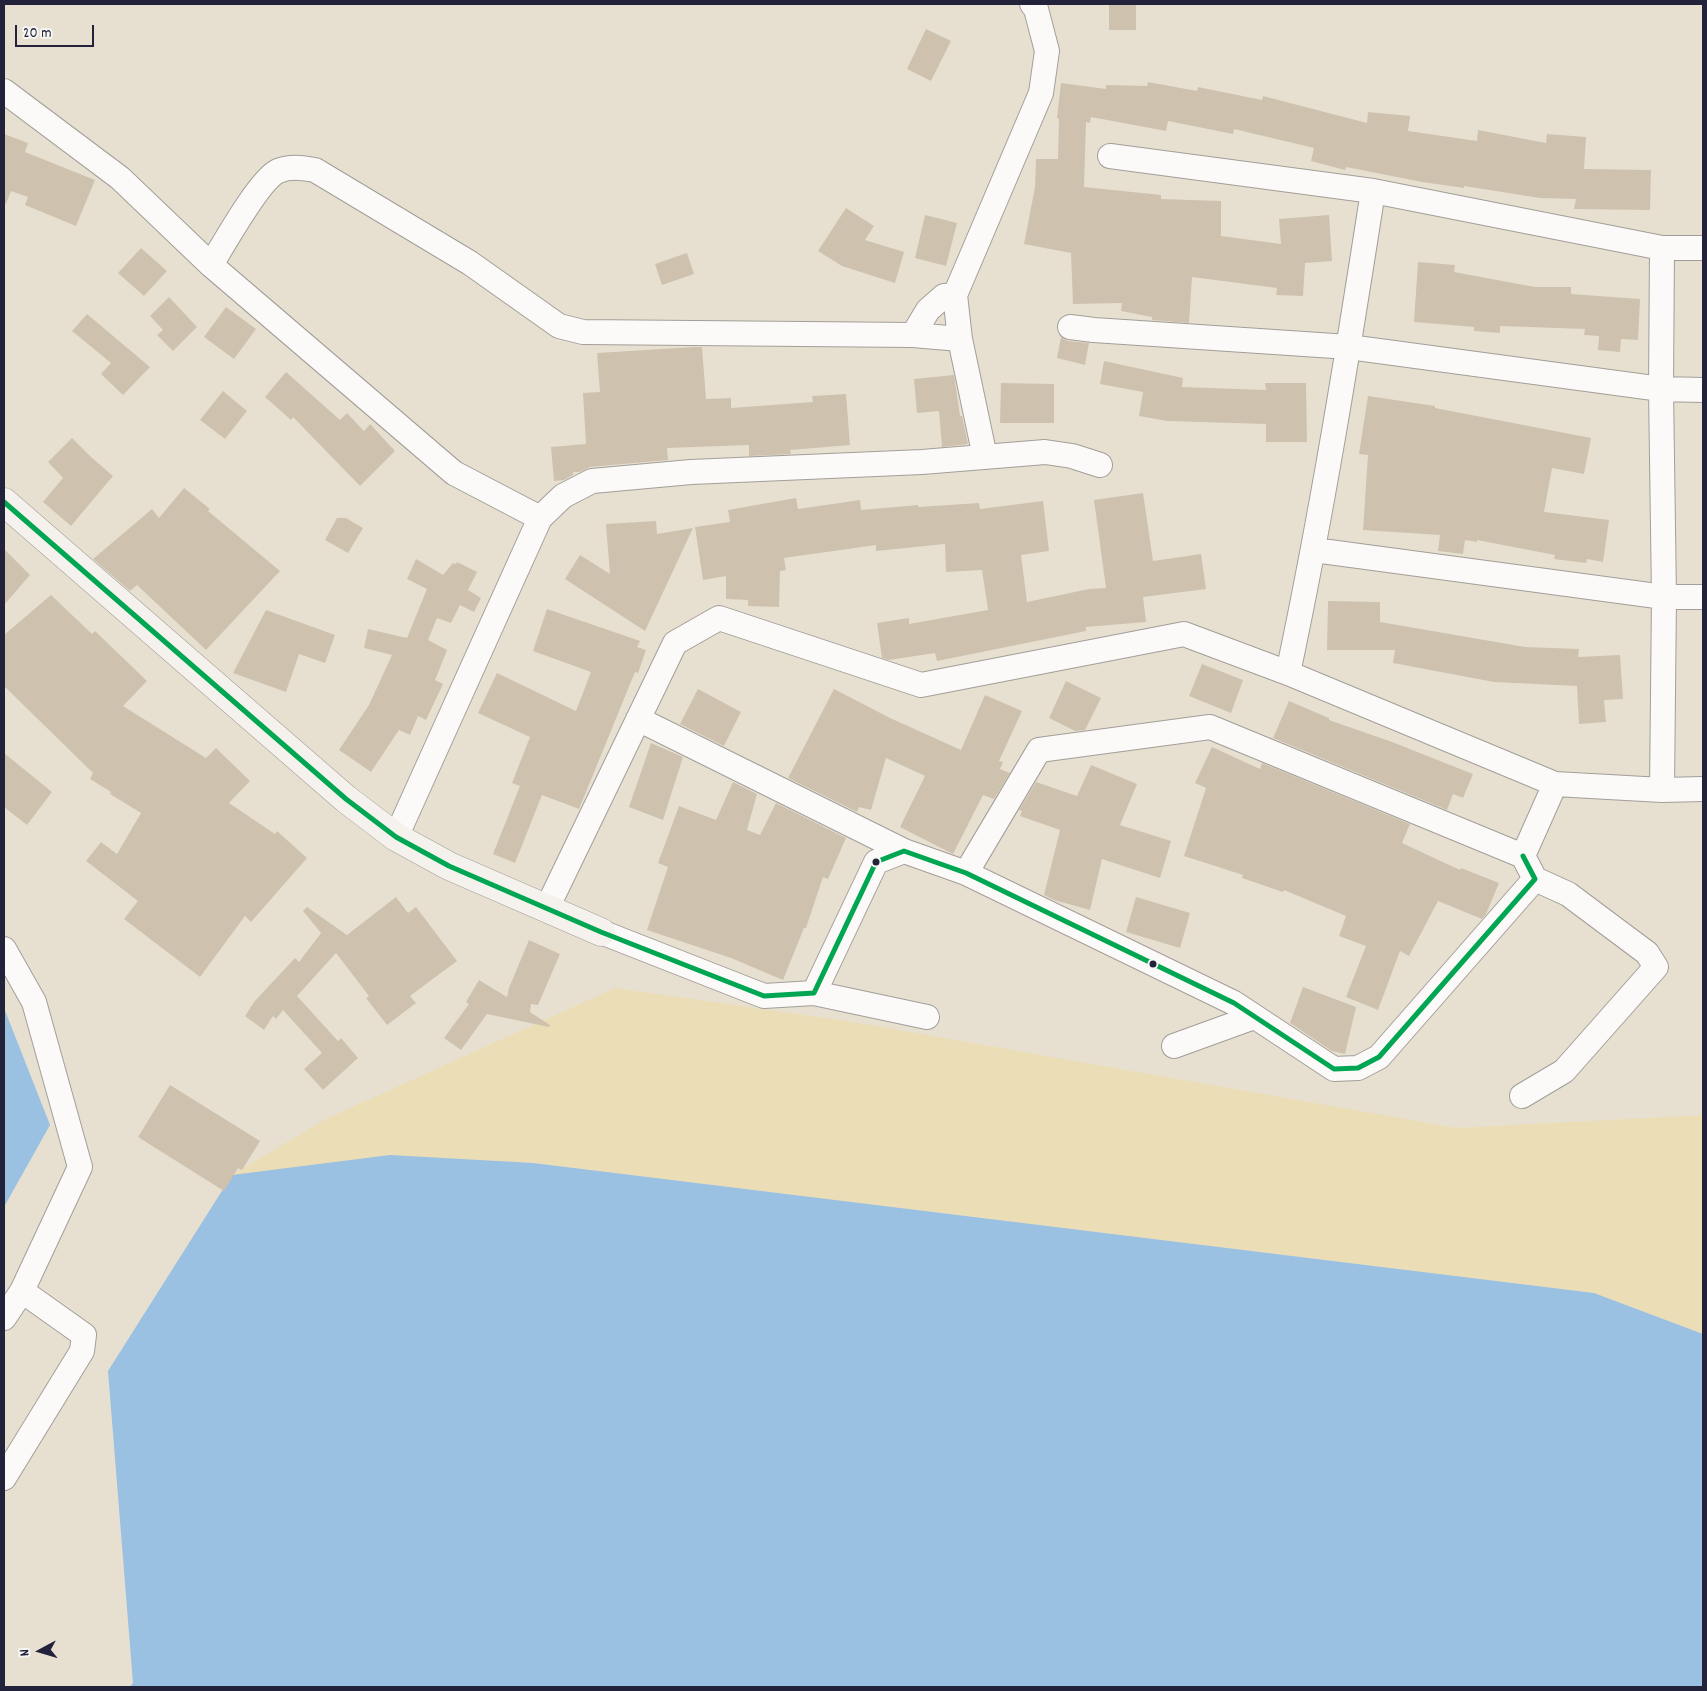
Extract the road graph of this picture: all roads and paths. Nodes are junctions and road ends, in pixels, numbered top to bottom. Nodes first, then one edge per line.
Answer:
1 (1032, 4) edge
2 (4, 91) edge
3 (1110, 156) dead end
4 (1373, 191) junction
5 (1662, 248) junction
6 (1703, 248) edge
7 (211, 265) junction
8 (955, 295) junction
9 (1070, 327) dead end
10 (913, 335) junction
11 (960, 339) junction
12 (1349, 347) junction
13 (1661, 388) junction
14 (1703, 390) edge
15 (985, 457) junction
16 (1100, 465) dead end
17 (4, 502) edge
18 (540, 518) junction
19 (1314, 550) junction
20 (1664, 597) junction
21 (1703, 597) edge
22 (1288, 673) junction
23 (638, 719) junction
24 (1555, 784) junction
25 (1703, 789) edge
26 (1662, 790) junction
27 (396, 837) junction
28 (904, 851) junction
29 (1523, 856) junction
30 (966, 873) junction
31 (1535, 879) junction
32 (547, 908) junction
33 (601, 932) joint
34 (4, 949) edge
35 (814, 993) junction
36 (927, 1017) dead end
37 (1254, 1017) junction
38 (1174, 1046) dead end
39 (1522, 1096) dead end
40 (22, 1292) junction
41 (4, 1318) edge
42 (4, 1478) edge

1 - 8 street
2 - 7 street
3 - 4 street
4 - 5 street
4 - 12 street
5 - 6 street
5 - 13 street
7 - 10 street
7 - 18 street
8 - 10 street
8 - 11 street
9 - 12 street
10 - 11 street
11 - 15 street
12 - 13 street
12 - 19 street
13 - 14 street
13 - 20 street
15 - 16 street
15 - 18 street
17 - 27 main road
18 - 27 street
19 - 20 street
19 - 22 street
20 - 21 street
20 - 26 street
22 - 23 street
22 - 24 street
23 - 28 street
23 - 32 street
24 - 26 street
24 - 29 street
25 - 26 street
27 - 32 main road
28 - 30 street
28 - 35 street
29 - 30 street
29 - 31 street
30 - 37 street
31 - 37 street
31 - 39 street
32 - 33 main road
33 - 35 street
34 - 40 street
35 - 36 street
37 - 38 street
40 - 41 street
40 - 42 street

